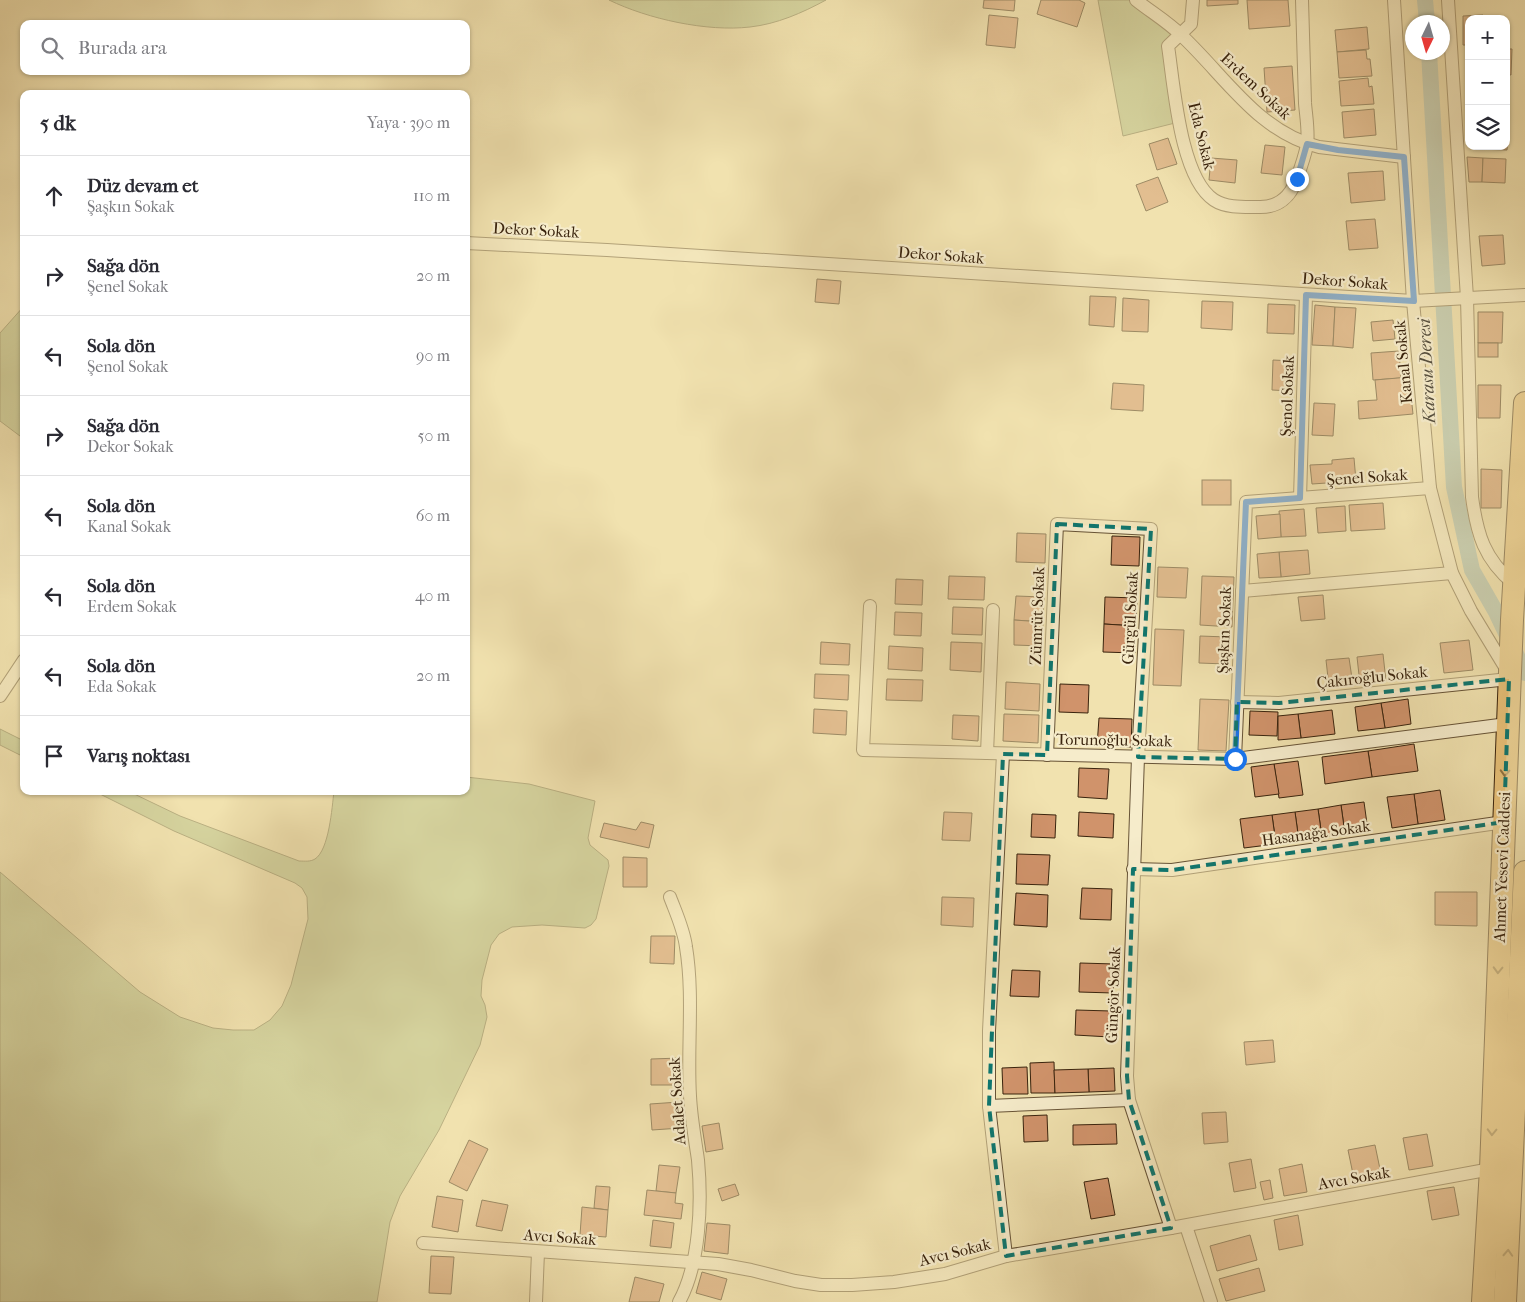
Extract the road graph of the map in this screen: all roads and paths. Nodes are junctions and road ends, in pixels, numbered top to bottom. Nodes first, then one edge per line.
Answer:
1 (1136, 0) edge
2 (1193, 0) edge
3 (1302, 0) edge
4 (1394, 0) edge
5 (1448, 0) edge
6 (1181, 34) junction
7 (1307, 144) junction
8 (1404, 157) junction
9 (470, 243) edge
10 (1306, 295) junction
11 (1525, 295) edge
12 (1467, 298) junction
13 (1414, 301) junction
14 (1525, 403) edge
15 (1430, 488) junction
16 (1300, 498) junction
17 (1246, 502) joint
18 (1103, 527) joint
19 (1452, 573) junction
20 (1514, 584) junction
21 (1242, 591) junction
22 (870, 606) dead end
23 (993, 610) dead end
24 (20, 666) edge
25 (1510, 676) junction
26 (0, 696) edge
27 (1237, 702) junction
28 (1507, 724) junction
29 (987, 753) junction
30 (1003, 754) junction
31 (1047, 755) junction
32 (1138, 757) junction
33 (1235, 759) junction
34 (1504, 822) junction
35 (1134, 869) junction
36 (1525, 872) edge
37 (670, 897) dead end
38 (1129, 1100) junction
39 (989, 1106) junction
40 (1519, 1150) edge
41 (1491, 1169) junction
42 (1186, 1226) junction
43 (1170, 1228) junction
44 (423, 1243) dead end
45 (538, 1252) junction
46 (1006, 1256) junction
47 (694, 1263) junction
48 (536, 1302) edge
49 (680, 1302) edge
50 (1211, 1302) edge
51 (1483, 1302) edge
52 (1506, 1302) edge

1 - 6 street, Erdem Sokak
2 - 6 street
3 - 7 street
4 - 8 street, Kanal Sokak
5 - 12 street
6 - 7 street, Erdem Sokak
6 - 7 street, Eda Sokak
7 - 8 street, Erdem Sokak
8 - 13 street, Kanal Sokak
9 - 10 street, Dekor Sokak
10 - 13 street, Dekor Sokak
10 - 16 street, Şenol Sokak
11 - 12 street, Dekor Sokak
12 - 13 street, Dekor Sokak
12 - 20 street
13 - 15 street, Kanal Sokak
14 - 20 highway, Ahmet Yesevi Caddesi
15 - 16 street, Şenel Sokak
15 - 19 street, Kanal Sokak
16 - 17 street, Şenel Sokak
17 - 21 street, Şaşkın Sokak
18 - 31 street, Zümrüt Sokak
18 - 32 street, Gürgül Sokak
19 - 21 street
19 - 25 street, Kanal Sokak
20 - 25 highway, Ahmet Yesevi Caddesi
21 - 27 street, Şaşkın Sokak
22 - 29 street, Torunoğlu Sokak
23 - 29 street
24 - 26 street
25 - 27 street, Çakıroğlu Sokak
25 - 28 highway, Ahmet Yesevi Caddesi
27 - 33 street, Şaşkın Sokak
28 - 33 street, Torunoğlu Sokak
28 -> 34 highway, Ahmet Yesevi Caddesi
29 - 30 street, Torunoğlu Sokak
30 - 31 street, Torunoğlu Sokak
30 - 39 street
31 - 32 street, Torunoğlu Sokak
32 - 33 street, Torunoğlu Sokak
32 - 35 street, Güngör Sokak
34 - 35 street, Hasanağa Sokak
34 -> 41 highway, Ahmet Yesevi Caddesi
35 - 38 street, Güngör Sokak
36 - 40 highway, Ahmet Yesevi Caddesi
37 - 47 street, Adalet Sokak
38 - 39 street
38 - 43 street, Güngör Sokak
39 - 46 street
52 -> 40 highway, Ahmet Yesevi Caddesi
41 - 42 street, Avcı Sokak
41 - 51 highway, Ahmet Yesevi Caddesi
42 - 43 street, Avcı Sokak
42 - 50 street
43 - 46 street, Avcı Sokak
44 - 45 street, Avcı Sokak
45 - 47 street, Avcı Sokak
45 - 48 street
46 - 47 street, Avcı Sokak
47 - 49 street, Adalet Sokak

